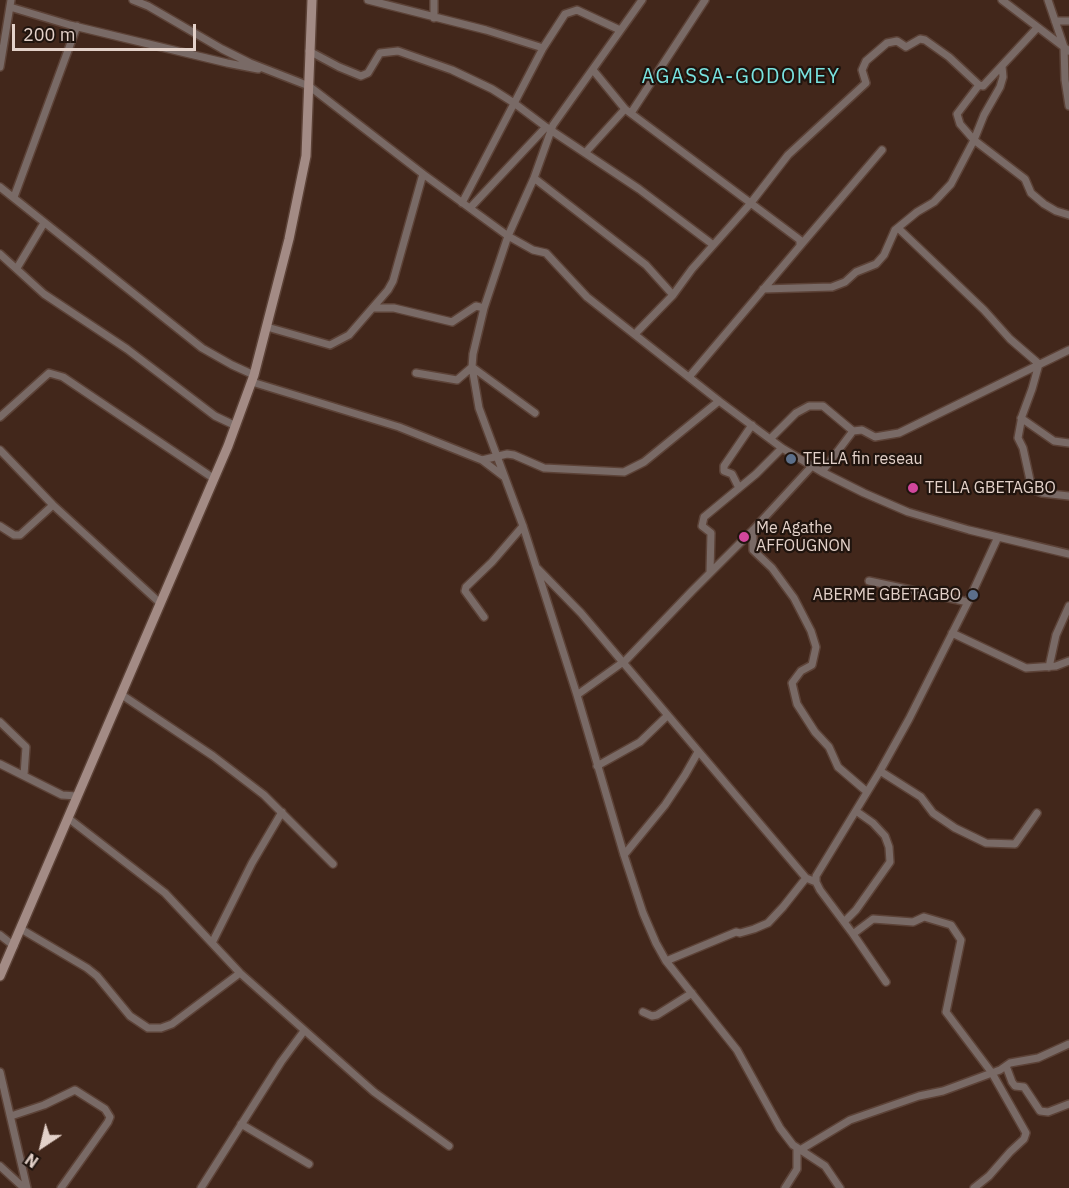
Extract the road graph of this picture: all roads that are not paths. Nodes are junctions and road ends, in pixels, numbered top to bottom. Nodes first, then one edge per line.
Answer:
1 (133, 0) edge
2 (312, 0) edge
3 (368, 0) edge
4 (434, 0) edge
5 (642, 0) edge
6 (705, 0) edge
7 (1002, 0) edge
8 (1048, 0) edge
9 (11, 3) edge
10 (434, 18) junction
11 (1055, 21) junction
12 (1069, 21) edge
13 (77, 26) junction
14 (1037, 28) junction
15 (620, 30) junction
16 (543, 48) junction
17 (1067, 49) edge
18 (309, 51) junction
19 (1002, 66) junction
20 (0, 67) edge
21 (267, 70) junction
22 (593, 70) junction
23 (979, 85) junction
24 (309, 86) junction
25 (514, 103) junction
26 (1069, 106) edge
27 (628, 111) junction
28 (548, 129) junction
29 (974, 140) junction
30 (882, 150) dead end
31 (585, 153) junction
32 (423, 174) junction
33 (534, 178) junction
34 (0, 187) edge
35 (14, 197) junction
36 (462, 203) junction
37 (750, 204) junction
38 (470, 208) junction
39 (1069, 215) edge
40 (44, 223) junction
41 (898, 228) junction
42 (508, 236) junction
43 (712, 244) junction
44 (800, 246) junction
45 (0, 254) edge
46 (17, 268) junction
47 (763, 289) junction
48 (388, 290) junction
49 (673, 295) junction
50 (373, 308) junction
51 (394, 308) junction
52 (484, 308) junction
53 (267, 327) junction
54 (635, 334) junction
55 (1069, 350) edge
56 (1039, 364) junction
57 (472, 367) junction
58 (416, 373) dead end
59 (689, 377) junction
60 (253, 378) junction
61 (719, 401) junction
62 (535, 413) dead end
63 (0, 417) edge
64 (1021, 418) junction
65 (234, 425) junction
66 (752, 425) junction
67 (853, 431) junction
68 (770, 439) junction
69 (1069, 443) edge
70 (782, 448) junction
71 (3, 453) edge
72 (496, 457) junction
73 (482, 460) junction
74 (0, 462) edge
75 (812, 466) junction
76 (822, 472) junction
77 (504, 476) junction
78 (213, 478) junction
79 (739, 488) junction
80 (1069, 496) edge
81 (53, 505) junction
82 (0, 526) edge
83 (523, 526) junction
84 (753, 530) junction
85 (998, 537) junction
86 (1069, 554) edge
87 (536, 566) junction
88 (710, 572) junction
89 (869, 581) dead end
90 (968, 602) junction
91 (160, 603) junction
92 (1069, 606) edge
93 (484, 617) dead end
94 (952, 633) junction
95 (1069, 661) edge
96 (622, 663) junction
97 (1049, 667) junction
98 (122, 695) junction
99 (577, 695) junction
100 (667, 716) junction
101 (0, 722) edge
102 (698, 752) junction
103 (0, 764) edge
104 (597, 766) junction
105 (880, 771) junction
106 (24, 775) junction
107 (866, 791) junction
108 (77, 796) junction
109 (855, 811) junction
110 (282, 812) junction
111 (1037, 813) dead end
112 (68, 818) junction
113 (624, 855) junction
114 (333, 864) dead end
115 (806, 878) junction
116 (816, 882) junction
117 (844, 922) junction
118 (21, 929) junction
119 (853, 934) junction
120 (0, 935) edge
121 (212, 943) junction
122 (14, 946) junction
123 (666, 961) junction
124 (240, 973) junction
125 (0, 976) edge
126 (886, 982) dead end
127 (692, 993) junction
128 (643, 1012) dead end
129 (304, 1031) junction
130 (1069, 1044) edge
131 (1006, 1066) junction
132 (0, 1072) edge
133 (992, 1073) junction
134 (1069, 1104) edge
135 (11, 1116) junction
136 (241, 1124) junction
137 (817, 1141) junction
138 (449, 1146) dead end
139 (798, 1149) junction
140 (814, 1157) junction
141 (309, 1164) dead end
142 (0, 1166) edge
143 (26, 1188) edge
144 (61, 1188) edge
145 (201, 1188) edge
146 (785, 1188) edge
147 (840, 1188) edge
148 (974, 1188) edge

1 - 21 street
2 - 18 main road
3 - 10 street
4 - 10 street
5 - 15 street
6 - 27 street
7 - 14 street
8 - 11 street
9 - 13 street
9 - 20 street
10 - 16 street
11 - 12 street
11 - 17 street
13 - 21 street
13 - 35 street
14 - 17 street
14 - 19 street
15 - 16 street
15 - 22 street
16 - 25 street
17 - 26 street
18 - 24 main road
18 - 25 street
19 - 23 street
19 - 29 street
21 - 24 street
22 - 27 street
22 - 28 street
23 - 29 street
23 - 37 street
24 - 32 street
24 - 53 main road
25 - 28 street
25 - 36 street
27 - 31 street
27 - 37 street
28 - 31 street
28 - 33 street
28 - 38 street
29 - 39 street
29 - 41 street
30 - 44 street
31 - 43 street
32 - 36 street
32 - 48 street
33 - 42 street
33 - 49 street
34 - 35 street
35 - 40 street
36 - 38 street
37 - 43 street
37 - 44 street
38 - 42 street
40 - 46 street
40 - 60 street
41 - 47 street
41 - 56 street
42 - 52 street
42 - 54 street
43 - 49 street
44 - 47 street
45 - 46 street
46 - 65 street
47 - 59 street
48 - 50 street
48 - 51 street
49 - 54 street
50 - 51 street
50 - 53 street
51 - 52 street
52 - 57 street
53 - 60 main road
54 - 59 street
55 - 56 street
56 - 64 street
56 - 67 street
57 - 58 street
57 - 62 street
57 - 72 street
59 - 61 street
60 - 65 main road
60 - 73 street
61 - 66 street
61 - 72 street
63 - 78 street
64 - 69 street
64 - 80 street
65 - 78 main road
66 - 68 street
66 - 79 street
67 - 68 street
67 - 76 street
68 - 70 street
70 - 75 street
70 - 79 street
71 - 74 street
71 - 81 street
72 - 73 street
72 - 77 street
73 - 77 street
75 - 76 street
75 - 84 street
76 - 85 street
77 - 83 street
78 - 91 main road
79 - 88 street
81 - 82 street
81 - 91 street
83 - 87 street
83 - 93 street
84 - 88 street
84 - 107 street
85 - 86 street
85 - 90 street
87 - 96 street
87 - 99 street
88 - 96 street
89 - 90 street
90 - 94 street
91 - 98 main road
92 - 97 street
94 - 97 street
94 - 105 street
95 - 97 street
96 - 99 street
96 - 100 street
98 - 108 main road
98 - 110 street
99 - 104 street
100 - 102 street
100 - 104 street
101 - 106 street
102 - 113 street
102 - 115 street
103 - 106 street
104 - 113 street
105 - 107 street
105 - 111 street
106 - 108 street
107 - 109 street
108 - 112 main road
109 - 116 street
109 - 117 street
110 - 114 street
110 - 121 street
112 - 118 main road
112 - 121 street
113 - 123 street
115 - 116 street
115 - 123 street
116 - 117 street
117 - 119 street
118 - 122 main road
118 - 124 street
119 - 126 street
119 - 133 street
120 - 122 street
121 - 124 street
122 - 125 main road
123 - 127 street
124 - 129 street
127 - 128 street
127 - 139 street
129 - 136 street
129 - 138 street
130 - 131 street
131 - 133 street
131 - 134 street
132 - 135 street
133 - 137 street
133 - 148 street
135 - 143 street
135 - 144 street
136 - 141 street
136 - 145 street
137 - 139 street
137 - 140 street
139 - 140 street
139 - 146 street
140 - 147 street
142 - 143 street

